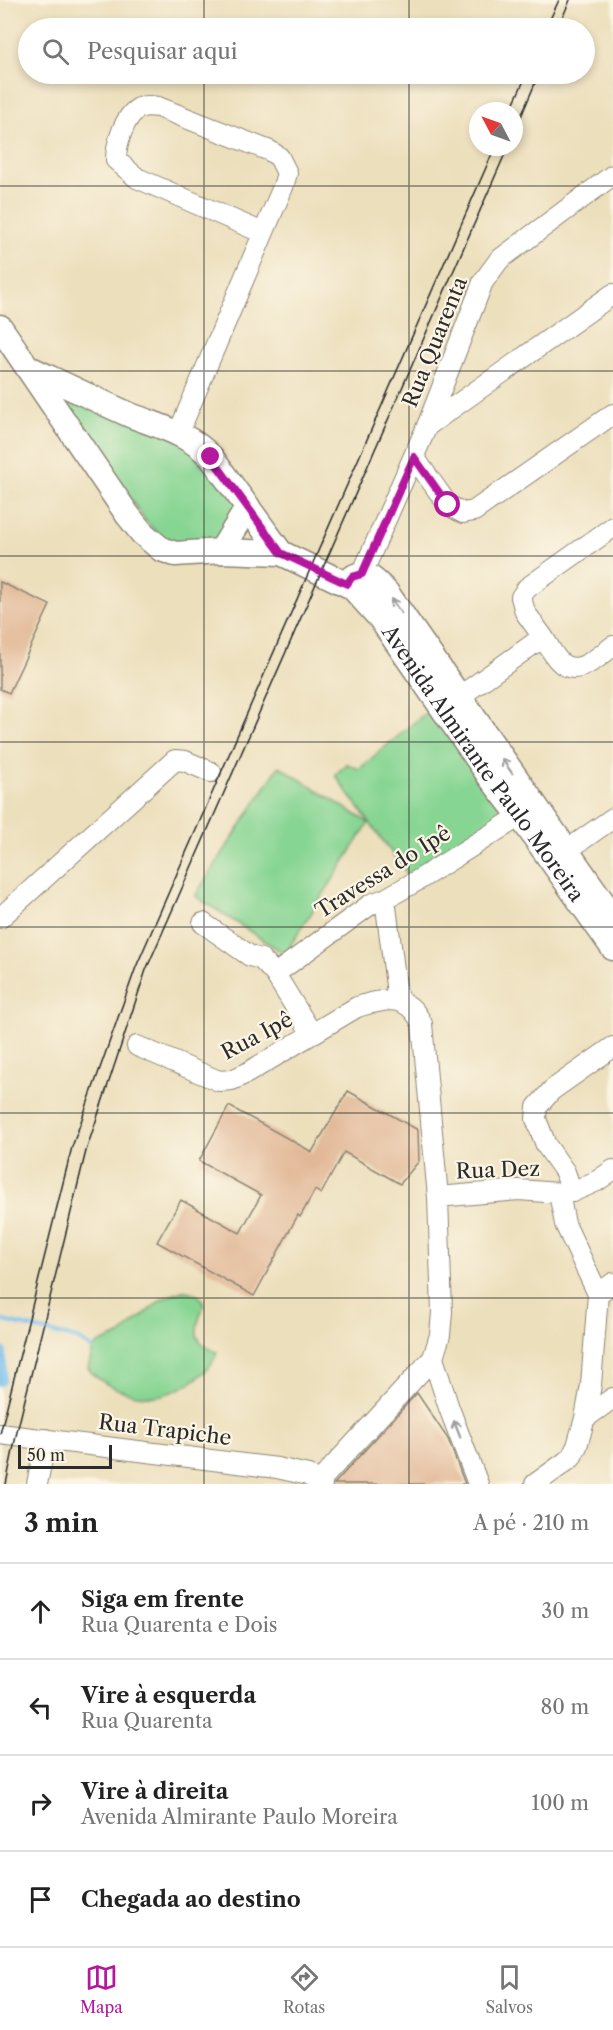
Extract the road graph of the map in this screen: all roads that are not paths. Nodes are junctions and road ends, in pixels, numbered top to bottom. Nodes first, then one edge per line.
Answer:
1 (613, 175) edge
2 (263, 233) junction
3 (613, 294) edge
4 (0, 327) edge
5 (30, 368) junction
6 (613, 414) edge
7 (428, 426) junction
8 (178, 434) junction
9 (414, 457) junction
10 (248, 507) junction
11 (613, 527) edge
12 (221, 551) junction
13 (281, 553) junction
14 (354, 579) junction
15 (543, 637) junction
16 (613, 646) edge
17 (459, 697) junction
18 (470, 731) junction
19 (211, 772) dead end
20 (520, 816) junction
21 (613, 818) edge
22 (566, 851) junction
23 (385, 899) junction
24 (613, 917) edge
25 (0, 918) edge
26 (203, 923) dead end
27 (613, 948) edge
28 (275, 974) junction
29 (398, 1001) junction
30 (312, 1034) junction
31 (137, 1046) dead end
32 (613, 1047) edge
33 (613, 1170) edge
34 (565, 1193) junction
35 (438, 1197) junction
36 (605, 1288) edge
37 (433, 1358) junction
38 (613, 1398) edge
39 (585, 1418) junction
40 (0, 1434) edge
41 (46, 1439) junction
42 (319, 1483) edge
43 (37, 1484) edge
44 (478, 1484) edge
45 (535, 1484) edge

1 - 7 street, Rua Quarenta
2 - 2 street
2 - 8 street
3 - 7 street
4 - 5 main road, Avenida Almirante Paulo Moreira
5 - 8 main road, Avenida Almirante Paulo Moreira
5 - 12 main road, Avenida Almirante Paulo Moreira
6 - 9 street
7 - 9 street, Rua Quarenta
8 - 10 main road, Avenida Almirante Paulo Moreira
9 - 14 street, Rua Quarenta
10 - 12 main road
10 - 13 main road, Avenida Almirante Paulo Moreira
11 - 15 street
12 - 13 main road, Avenida Almirante Paulo Moreira
13 - 14 main road, Avenida Almirante Paulo Moreira
17 -> 14 main road, Avenida Almirante Paulo Moreira
14 - 18 main road, Avenida Almirante Paulo Moreira
15 - 16 street
15 - 17 street
17 - 18 main road, Avenida Almirante Paulo Moreira
18 - 20 main road, Avenida Almirante Paulo Moreira
22 -> 18 main road, Avenida Almirante Paulo Moreira
19 - 25 street
20 - 23 street, Travessa do Ipê
20 - 27 main road, Avenida Almirante Paulo Moreira
21 - 22 street
22 - 24 main road, Avenida Almirante Paulo Moreira
23 - 28 street, Travessa do Ipê
23 - 29 street
26 - 28 street
28 - 30 street
29 - 30 street, Rua Ipê
29 - 35 street
30 - 31 street, Rua Ipê
32 - 34 street
33 - 34 street
34 - 35 street, Rua Dez
34 - 36 street
35 - 37 street
36 - 39 street
37 - 42 street
44 -> 37 street
38 - 39 street
39 - 45 street
40 - 41 street, Rua Trapiche
41 - 42 street, Rua Trapiche
41 - 43 street

